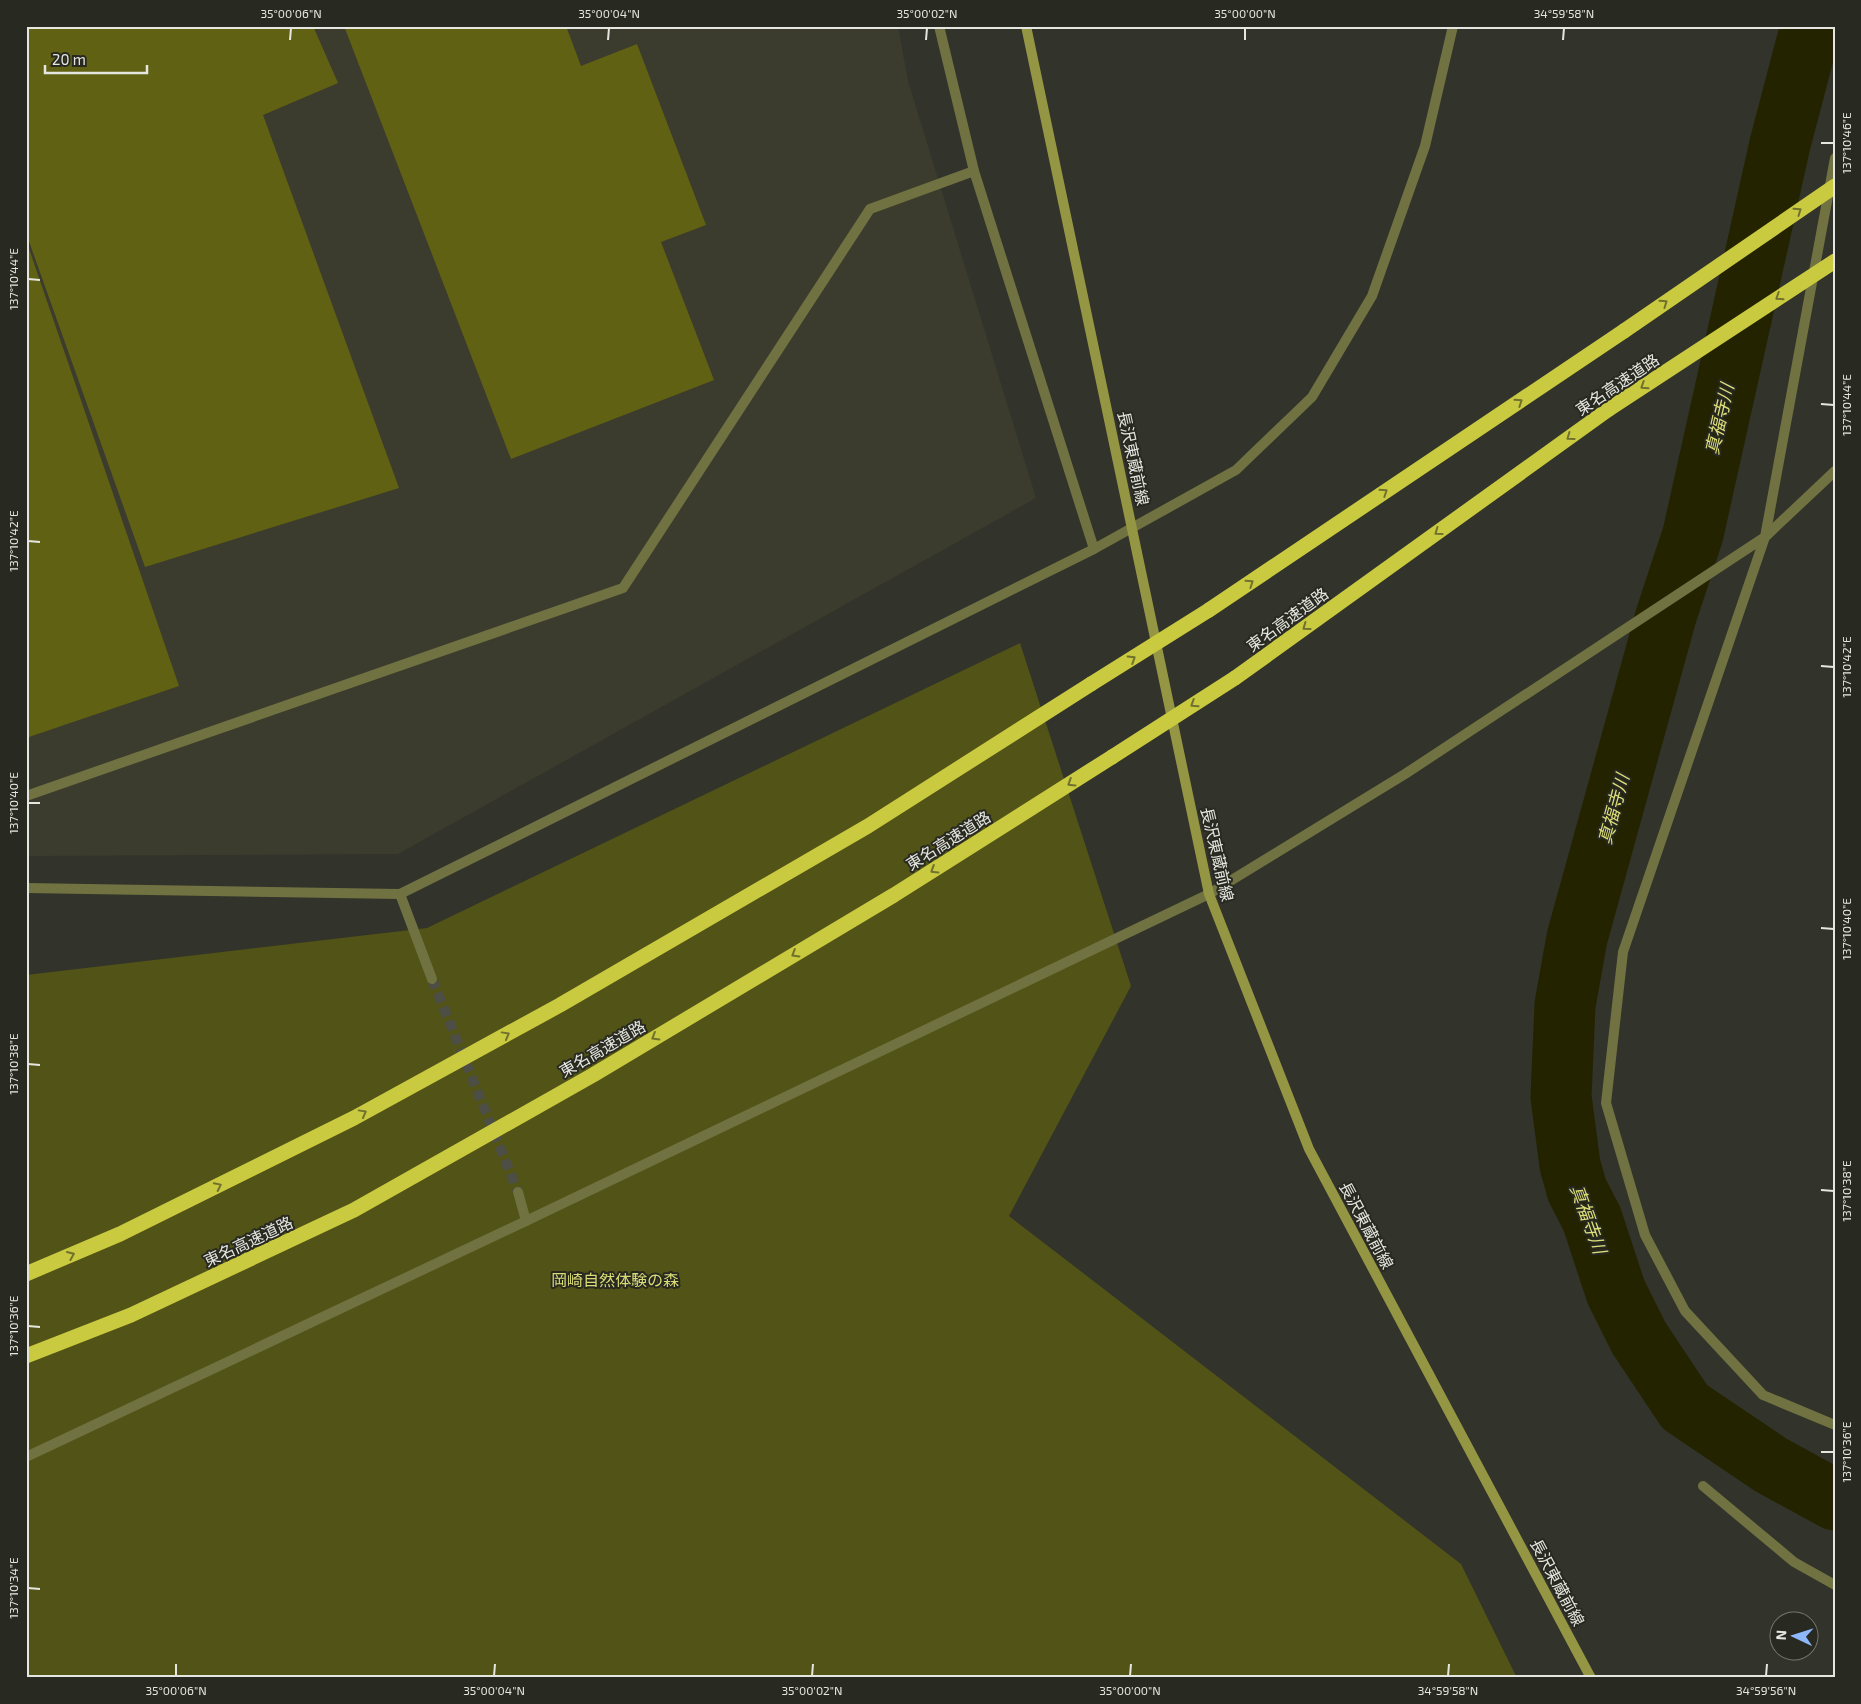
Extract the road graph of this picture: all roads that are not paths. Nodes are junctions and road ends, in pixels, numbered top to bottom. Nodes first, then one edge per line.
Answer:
1 (939, 26) edge
2 (1026, 26) edge
3 (1453, 26) edge
4 (1835, 158) edge
5 (974, 171) junction
6 (1835, 186) edge
7 (1835, 261) edge
8 (1835, 471) edge
9 (1133, 528) junction
10 (1765, 538) junction
11 (1094, 550) junction
12 (26, 796) edge
13 (26, 888) edge
14 (400, 894) junction
15 (1209, 894) junction
16 (432, 979) tunnel mouth
17 (518, 1192) tunnel mouth
18 (526, 1221) junction
19 (26, 1274) edge
20 (26, 1356) edge
21 (1835, 1425) edge
22 (26, 1457) edge
23 (1704, 1486) dead end
24 (1835, 1585) edge
25 (1591, 1678) edge

1 - 5 street
2 - 9 main road, 長沢東蔵前線
3 - 9 street
4 - 10 street
5 - 11 street
5 - 12 street
19 -> 6 highway, bridge
7 -> 20 highway, 東名高速道路, bridge
8 - 10 street
9 - 11 street
9 - 15 main road, 長沢東蔵前線
10 - 15 street
10 - 21 street
11 - 14 street
13 - 14 street
14 - 16 street
15 - 18 street
15 - 25 main road, 長沢東蔵前線
17 - 18 street
18 - 22 street
23 - 24 street

